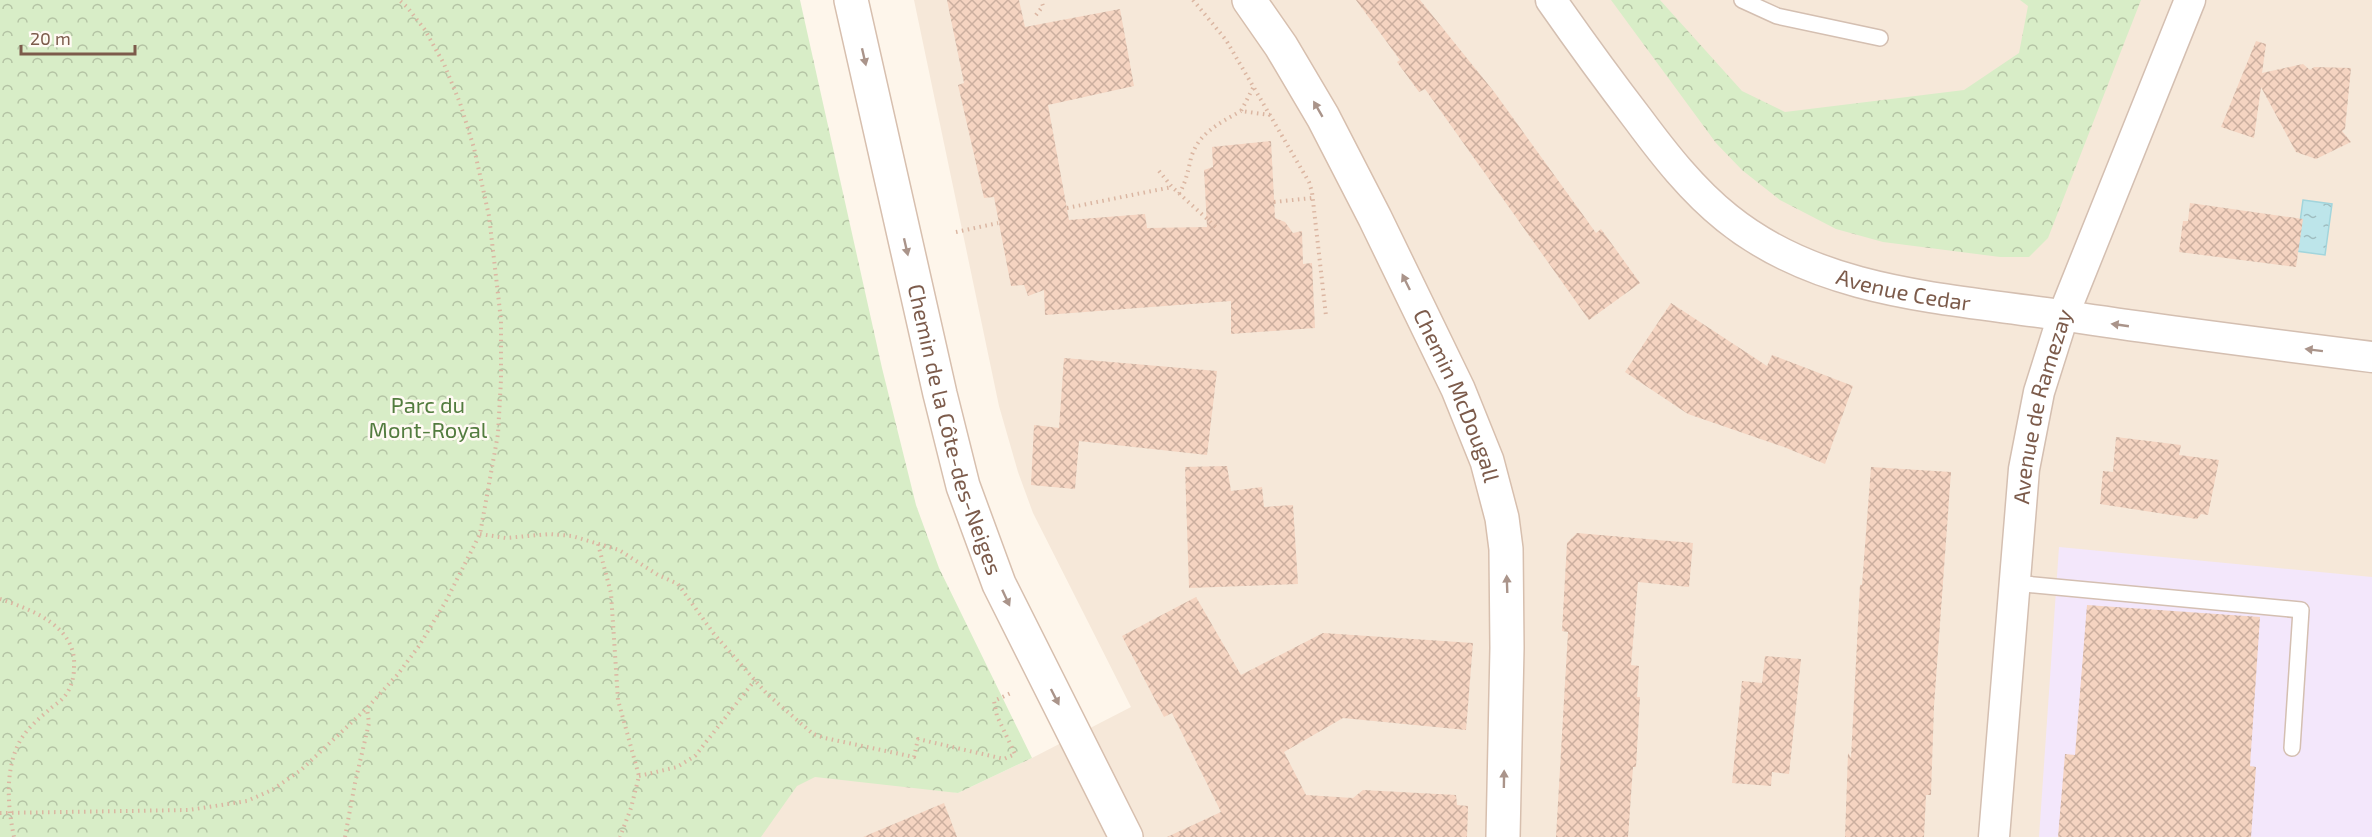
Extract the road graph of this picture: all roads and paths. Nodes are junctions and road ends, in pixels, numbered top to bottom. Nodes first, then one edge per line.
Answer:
1 (399, 0) edge
2 (851, 0) edge
3 (1041, 0) edge
4 (1192, 0) edge
5 (1249, 0) edge
6 (1551, 0) edge
7 (1742, 0) edge
8 (2190, 0) edge
9 (1036, 15) dead end
10 (1880, 38) dead end
11 (1254, 88) junction
12 (1241, 111) junction
13 (1270, 115) junction
14 (1159, 171) dead end
15 (1172, 187) junction
16 (1179, 194) junction
17 (1312, 198) junction
18 (1274, 202) dead end
19 (1067, 208) dead end
20 (998, 223) dead end
21 (1217, 228) dead end
22 (956, 232) dead end
23 (1326, 316) dead end
24 (2063, 316) junction
25 (2372, 357) edge
26 (480, 534) junction
27 (597, 544) junction
28 (2014, 583) junction
29 (0, 599) edge
30 (755, 680) junction
31 (1007, 694) dead end
32 (367, 708) junction
33 (2292, 748) dead end
34 (639, 777) junction
35 (0, 813) edge
36 (10, 814) junction
37 (14, 837) edge
38 (345, 837) edge
39 (620, 837) edge
40 (1126, 837) edge
41 (1503, 837) edge
42 (1994, 837) edge

1 - 26 path
2 -> 40 main road, Chemin de la Côte-des-Neiges
3 - 9 path
4 - 11 path
41 -> 5 main road, Chemin McDougall
6 - 24 street, Avenue Cedar
7 - 10 lane
8 - 24 street, Avenue de Ramezay
11 - 12 path
11 - 13 path
12 - 13 path
12 - 16 path
13 - 17 path
14 - 15 path
15 - 16 path
15 - 19 path
16 - 21 path
17 - 18 path
17 - 23 path
20 - 22 path
25 -> 24 street, Avenue Cedar
24 - 28 street, Avenue de Ramezay
26 - 27 path
26 - 32 path
27 - 30 path
27 - 34 path
28 - 33 lane
28 - 42 street, Avenue de Ramezay
29 - 36 path
30 - 31 path
30 - 34 path
32 - 36 path
32 - 38 path
34 - 39 path
35 - 36 path
36 - 37 path

